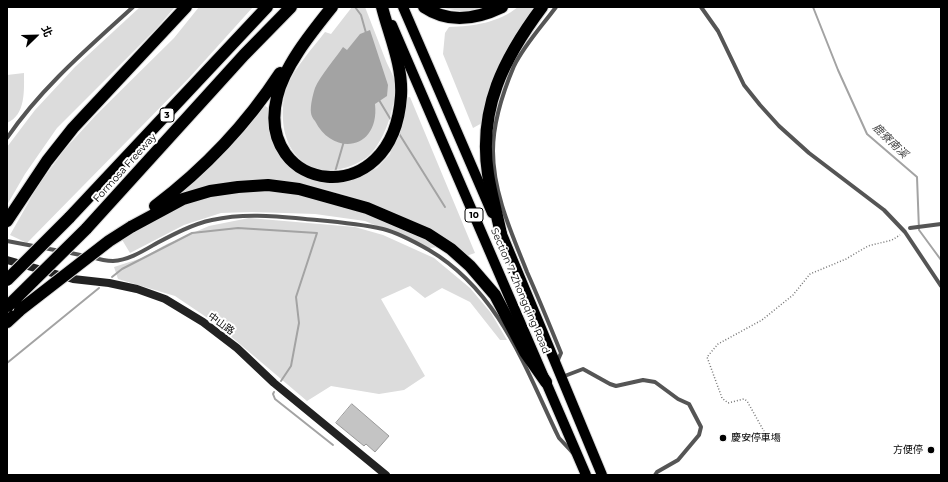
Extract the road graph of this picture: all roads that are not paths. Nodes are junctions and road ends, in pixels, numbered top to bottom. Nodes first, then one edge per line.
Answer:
1 (133, 7) edge
2 (186, 7) edge
3 (291, 7) edge
4 (332, 7) edge
5 (383, 7) edge
6 (403, 7) edge
7 (424, 7) edge
8 (502, 7) edge
9 (542, 7) edge
10 (556, 7) edge
11 (702, 7) edge
12 (265, 9) edge
13 (304, 45) junction
14 (7, 138) edge
15 (9, 218) edge
16 (941, 224) edge
17 (131, 227) junction
18 (910, 228) dead end
19 (501, 234) junction
20 (7, 241) edge
21 (7, 260) edge
22 (7, 280) edge
23 (941, 286) edge
24 (8, 306) edge
25 (7, 322) edge
26 (556, 364) junction
27 (561, 377) junction
28 (546, 382) junction
29 (580, 461) junction
30 (386, 475) edge
31 (586, 475) edge
32 (602, 475) edge
33 (655, 475) edge

1 - 14 lane
2 - 15 highway
3 - 24 highway, Formosa Freeway / 3, bridge
4 - 13 highway
5 - 13 highway
5 - 28 main road, Section 7, Zhongqing Road / 10
6 - 19 main road, Section 7, Zhongqing Road / 10
7 - 8 highway
9 - 19 highway
10 - 26 lane
11 - 23 lane
12 - 22 highway, Formosa Freeway / 3, bridge
13 - 17 highway
16 - 18 lane
17 - 25 highway, bridge
17 - 28 highway
19 - 26 main road, Section 7, Zhongqing Road / 10
20 - 29 lane
21 - 30 street, 中山路
26 - 27 main road, Section 7, Zhongqing Road / 10
27 - 32 main road, Section 7, Zhongqing Road / 10
27 - 33 lane
28 - 29 main road, Section 7, Zhongqing Road / 10
29 - 31 main road, Section 7, Zhongqing Road / 10

